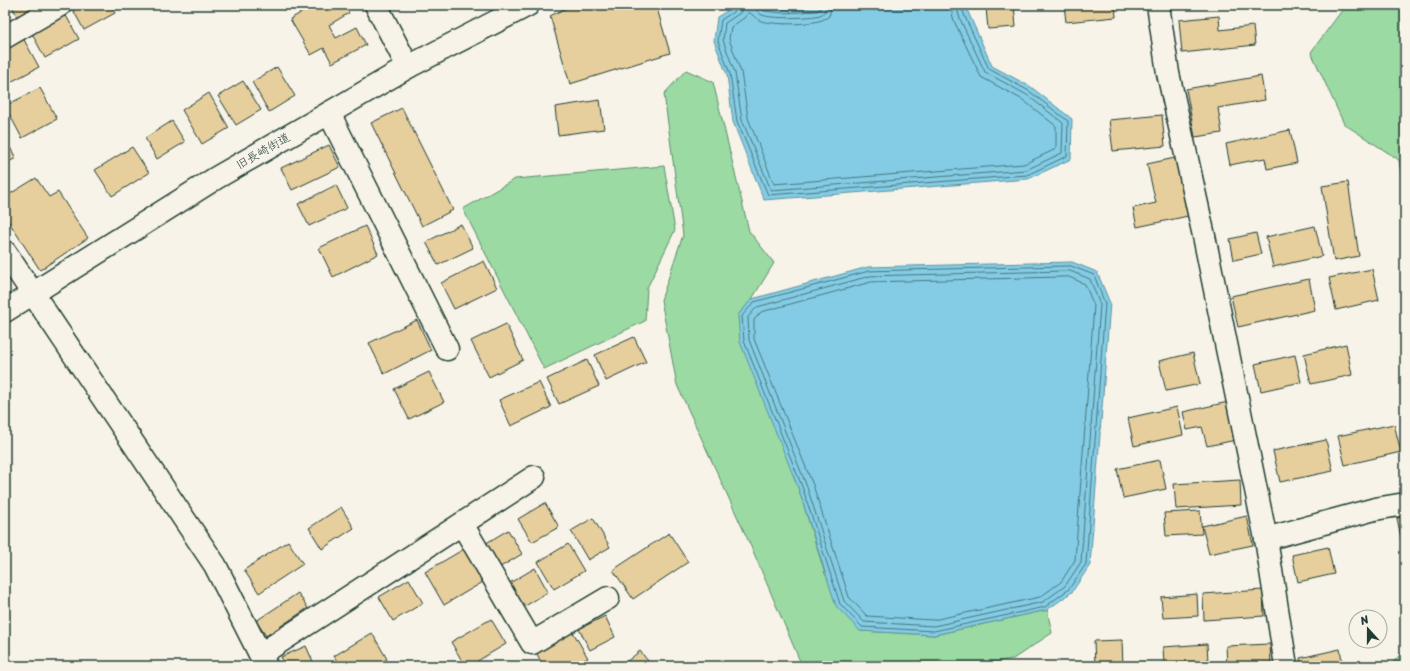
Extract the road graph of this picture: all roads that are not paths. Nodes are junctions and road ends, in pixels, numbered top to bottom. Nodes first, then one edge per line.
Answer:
1 (60, 5) edge
2 (376, 5) edge
3 (528, 5) edge
4 (1158, 5) edge
5 (5, 37) edge
6 (408, 67) junction
7 (329, 112) junction
8 (5, 252) edge
9 (32, 293) junction
10 (5, 311) edge
11 (447, 349) dead end
12 (534, 477) dead end
13 (1405, 504) edge
14 (462, 524) junction
15 (1266, 539) junction
16 (608, 598) dead end
17 (263, 660) edge
18 (1286, 666) edge

1 - 5 street
2 - 6 street
3 - 6 street, 旧長崎街道
4 - 15 street
6 - 7 street, 旧長崎街道
7 - 9 street, 旧長崎街道
7 - 11 street
8 - 9 street
9 - 10 street, 旧長崎街道
9 - 17 street
12 - 14 street
13 - 15 street
14 - 16 street
14 - 17 street
15 - 18 street

